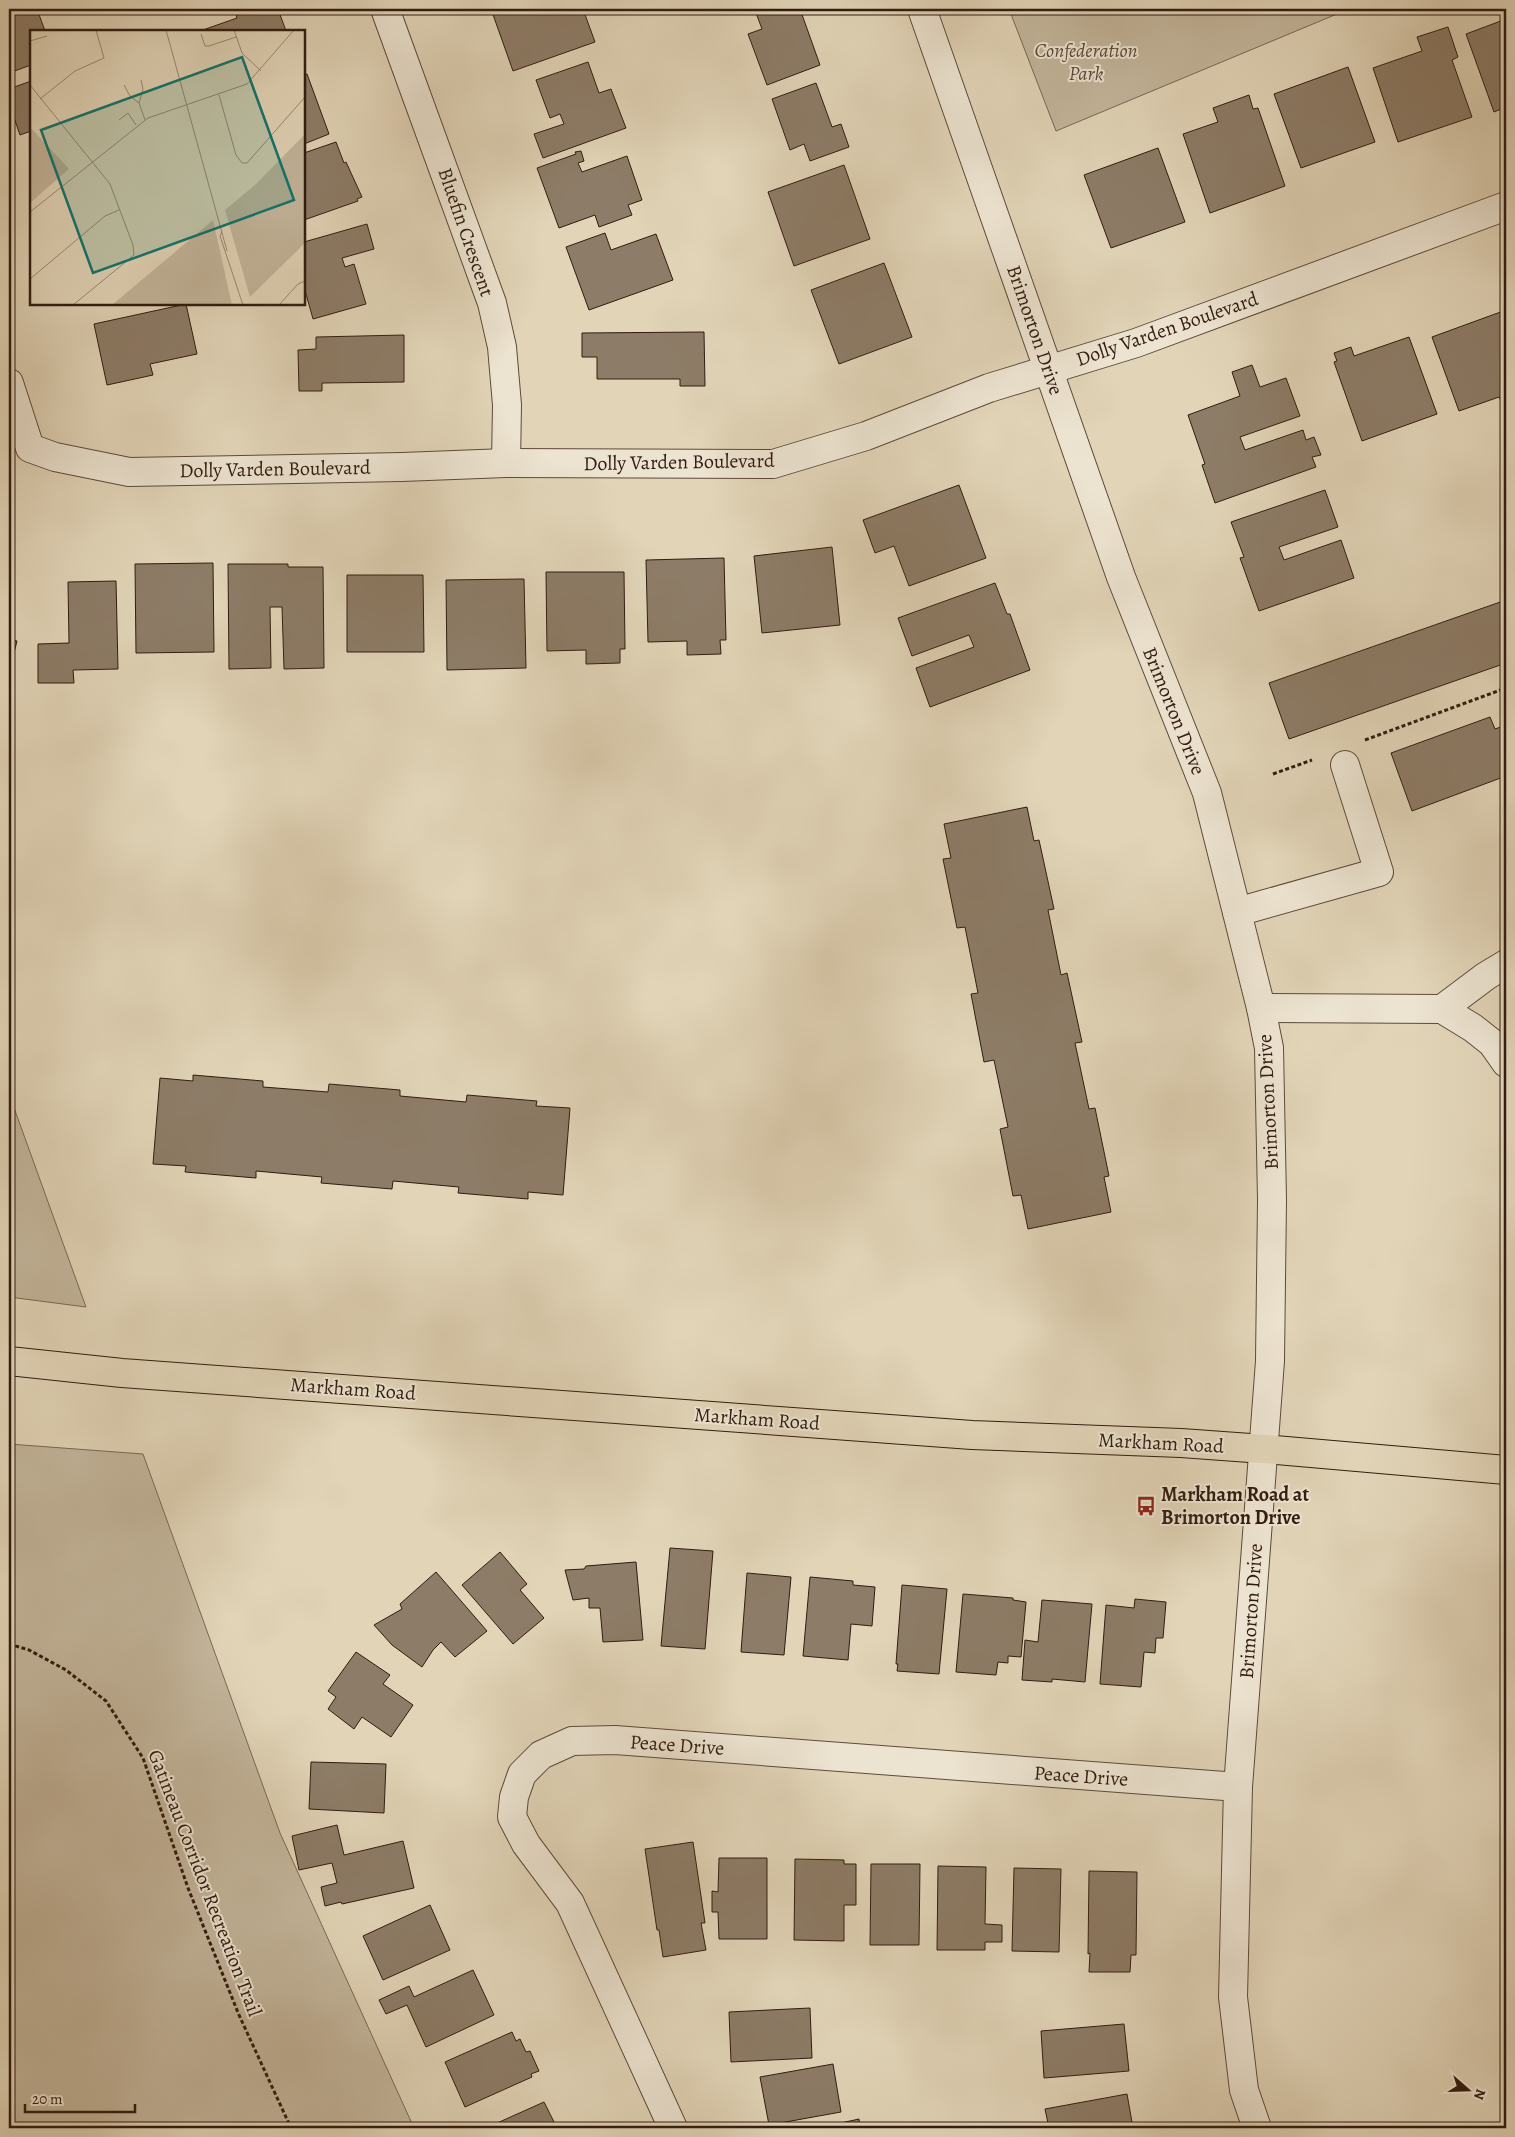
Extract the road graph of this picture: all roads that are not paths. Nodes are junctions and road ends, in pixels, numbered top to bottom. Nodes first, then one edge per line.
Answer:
1 (385, 9) edge
2 (922, 9) edge
3 (1506, 206) edge
4 (1048, 369) junction
5 (9, 383) edge
6 (506, 463) junction
7 (1345, 765) dead end
8 (1237, 912) junction
9 (1506, 964) edge
10 (1261, 1008) junction
11 (1442, 1009) junction
12 (1506, 1063) edge
13 (9, 1361) edge
14 (1264, 1449) junction
15 (1506, 1470) edge
16 (1238, 1787) junction
17 (673, 2128) edge
18 (1257, 2128) edge

1 - 6 street, Bluefin Crescent
2 - 4 street, Brimorton Drive
3 - 4 street, Dolly Varden Boulevard
4 - 6 street, Dolly Varden Boulevard
4 - 8 street, Brimorton Drive
5 - 6 street, Dolly Varden Boulevard
7 - 8 street
8 - 10 street, Brimorton Drive
9 - 11 street
10 - 11 street
10 - 14 street, Brimorton Drive
11 - 12 street
13 - 14 main road, Markham Road
14 - 15 main road, Markham Road
14 - 16 street, Brimorton Drive
16 - 17 street, Peace Drive
16 - 18 street, Brimorton Drive

